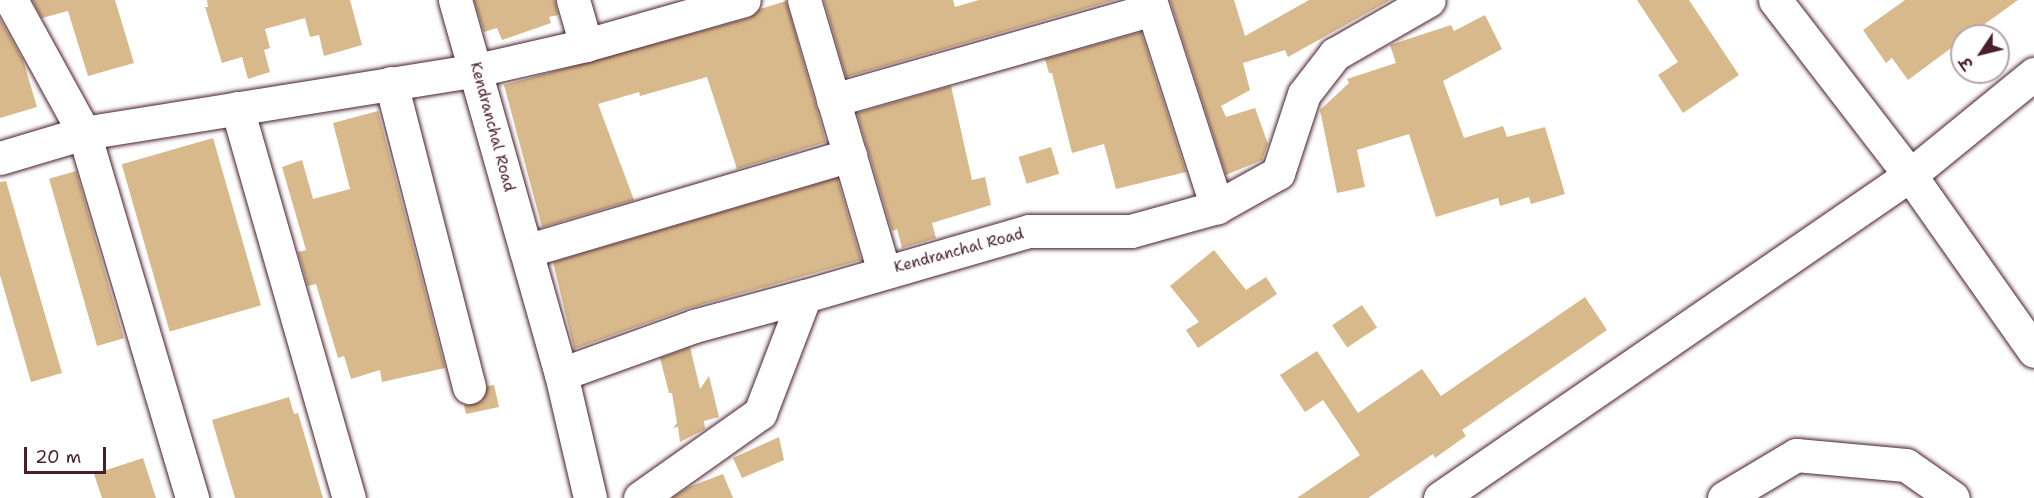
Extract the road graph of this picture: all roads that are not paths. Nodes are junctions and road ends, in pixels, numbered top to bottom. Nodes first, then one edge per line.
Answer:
1 (11, 0) edge
2 (454, 0) edge
3 (573, 0) edge
4 (744, 0) edge
5 (804, 0) edge
6 (1429, 0) edge
7 (1775, 0) edge
8 (1151, 4) edge
9 (671, 10) edge
10 (586, 45) junction
11 (477, 70) junction
12 (2034, 74) edge
13 (391, 83) junction
14 (833, 100) junction
15 (237, 108) junction
16 (84, 133) junction
17 (850, 155) junction
18 (0, 158) edge
19 (1910, 175) junction
20 (1217, 207) junction
21 (526, 251) junction
22 (884, 271) junction
23 (806, 296) junction
24 (2034, 351) edge
25 (561, 374) junction
26 (469, 387) dead end
27 (192, 498) edge
28 (349, 498) edge
29 (590, 498) edge
30 (640, 498) edge
31 (1440, 498) edge
32 (1724, 498) edge
33 (1953, 498) edge

1 - 16 street
2 - 11 street, Kendranchal Road
3 - 10 street
4 - 9 street
5 - 14 street
6 - 20 street, Kendranchal Road
7 - 19 street
8 - 14 street
8 - 20 street
9 - 10 street
10 - 11 street
11 - 13 street
11 - 21 street, Kendranchal Road
12 - 19 street
13 - 15 street
13 - 26 street
14 - 17 street
15 - 16 street
15 - 28 street
16 - 18 street
16 - 27 street
17 - 21 street
17 - 22 street
19 - 24 street
19 - 31 street
20 - 22 street, Kendranchal Road
21 - 25 street, Kendranchal Road
22 - 23 street, Kendranchal Road
23 - 25 street, Kendranchal Road
23 - 30 street
25 - 29 street, Kendranchal Road
32 - 33 street

